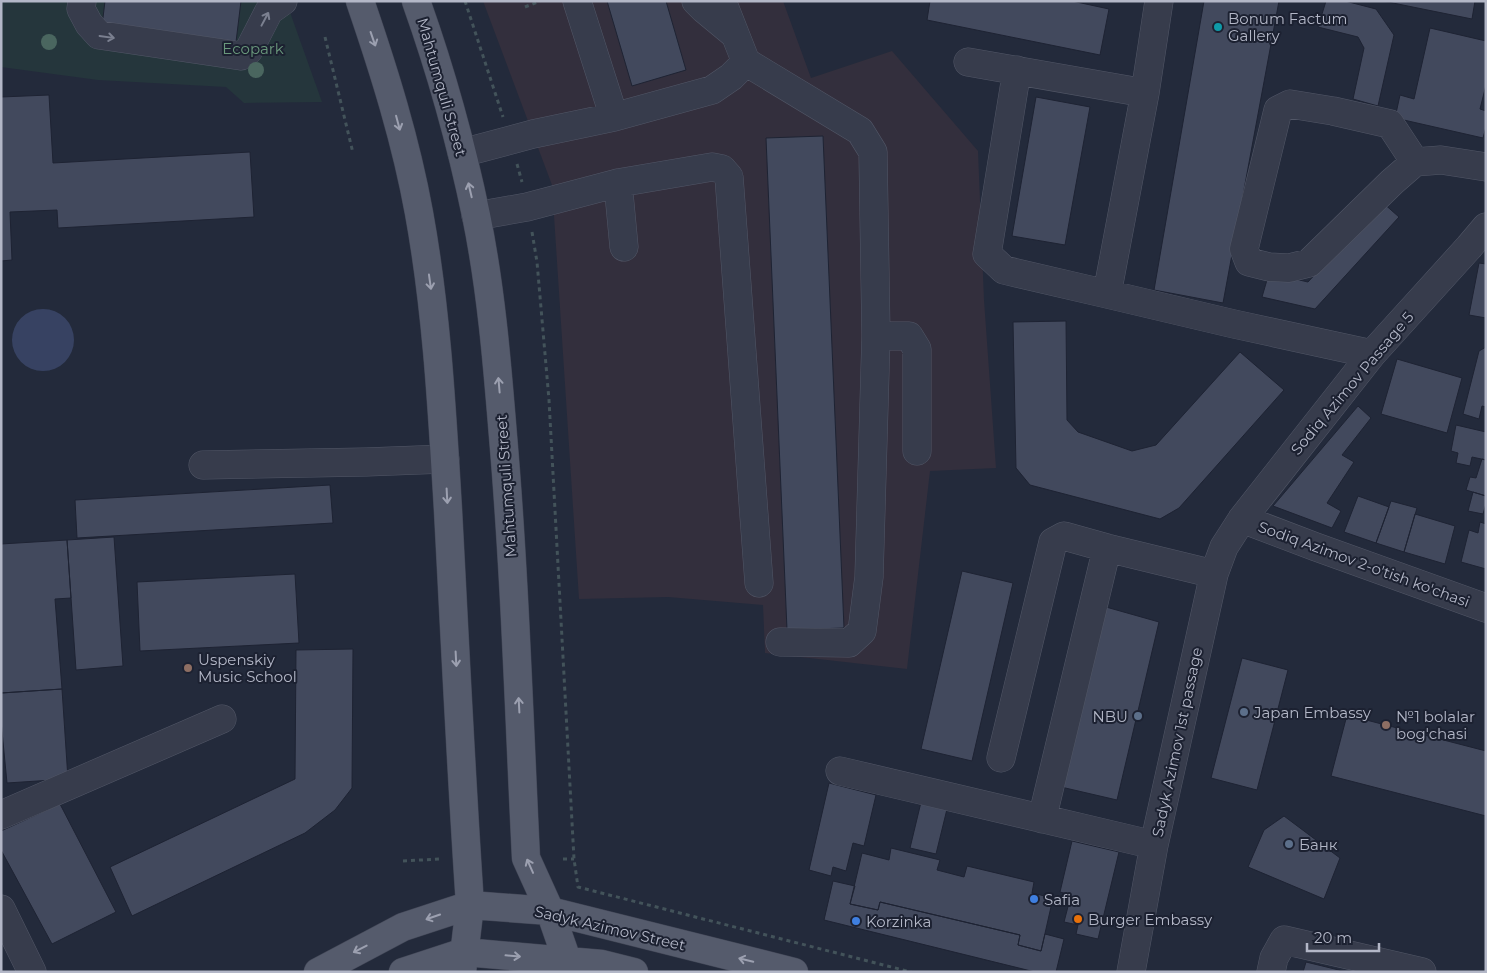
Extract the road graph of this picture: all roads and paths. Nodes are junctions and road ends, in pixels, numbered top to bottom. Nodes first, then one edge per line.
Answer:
1 (82, 1) edge
2 (283, 1) edge
3 (360, 1) edge
4 (416, 1) edge
5 (465, 1) edge
6 (540, 1) edge
7 (577, 1) edge
8 (696, 1) edge
9 (722, 1) edge
10 (1159, 1) edge
11 (525, 6) dead end
12 (734, 34) junction
13 (325, 37) dead end
14 (746, 62) junction
15 (968, 62) dead end
16 (1017, 70) junction
17 (1145, 94) junction
18 (614, 117) junction
19 (510, 141) junction
20 (353, 153) dead end
21 (462, 153) junction
22 (1415, 162) junction
23 (1486, 167) edge
24 (618, 183) junction
25 (527, 207) junction
26 (476, 216) junction
27 (1486, 227) edge
28 (624, 247) dead end
29 (1108, 294) junction
30 (876, 336) junction
31 (1372, 354) junction
32 (917, 451) dead end
33 (445, 459) junction
34 (203, 465) dead end
35 (1242, 519) junction
36 (1107, 548) junction
37 (1214, 574) junction
38 (759, 583) dead end
39 (1486, 608) edge
40 (780, 642) dead end
41 (222, 719) dead end
42 (1001, 758) dead end
43 (840, 771) dead end
44 (1, 815) edge
45 (1042, 819) junction
46 (1154, 845) junction
47 (439, 859) dead end
48 (563, 859) dead end
49 (574, 859) junction
50 (403, 861) dead end
51 (470, 905) junction
52 (1, 909) edge
53 (550, 911) junction
54 (463, 962) edge
55 (568, 966) edge
56 (32, 972) edge
57 (318, 972) edge
58 (403, 972) edge
59 (634, 972) edge
60 (794, 972) edge
61 (911, 972) edge
62 (1131, 972) edge
63 (1271, 972) edge
64 (1422, 972) edge

1 -> 2 street
3 -> 33 main road
4 - 21 main road, Mahtumquli Street
5 - 19 path
6 - 11 path
7 - 18 street
8 - 12 street
9 - 12 street
10 - 17 street
12 - 14 street
13 - 20 path
14 - 18 street
14 - 30 street
15 - 16 street
16 - 17 street
16 - 29 street
17 - 29 street
18 - 19 street
19 - 21 street
19 - 25 path
26 -> 21 main road, Mahtumquli Street
22 - 22 street
22 - 23 street
24 - 25 street
24 - 28 street
24 - 38 street
25 - 26 street
25 - 49 path
53 -> 26 main road, Mahtumquli Street
27 - 31 street, Sodiq Azimov Passage 5
29 - 31 street
30 - 32 street
30 - 40 street
31 - 35 street, Sodiq Azimov Passage 5
33 - 34 street
33 -> 51 main road
35 - 37 street, Sadyk Azimov 1st passage
35 - 39 street, Sodiq Azimov 2-o'tish ko'chasi
36 - 37 street
36 - 42 street
36 - 45 street
37 - 46 street, Sadyk Azimov 1st passage
41 - 44 street
43 - 45 street
45 - 46 street
46 - 62 street, Sadyk Azimov 1st passage
47 - 50 path
48 - 49 path
49 - 61 path
51 - 53 main road, Sadyk Azimov Street
51 - 54 main road
51 -> 57 main road, Sadyk Azimov Street
52 - 56 street
53 - 55 main road, Mahtumquli Street
60 -> 53 main road, Sadyk Azimov Street
54 -> 55 main road
54 - 58 main road
55 - 59 main road
63 - 64 street

